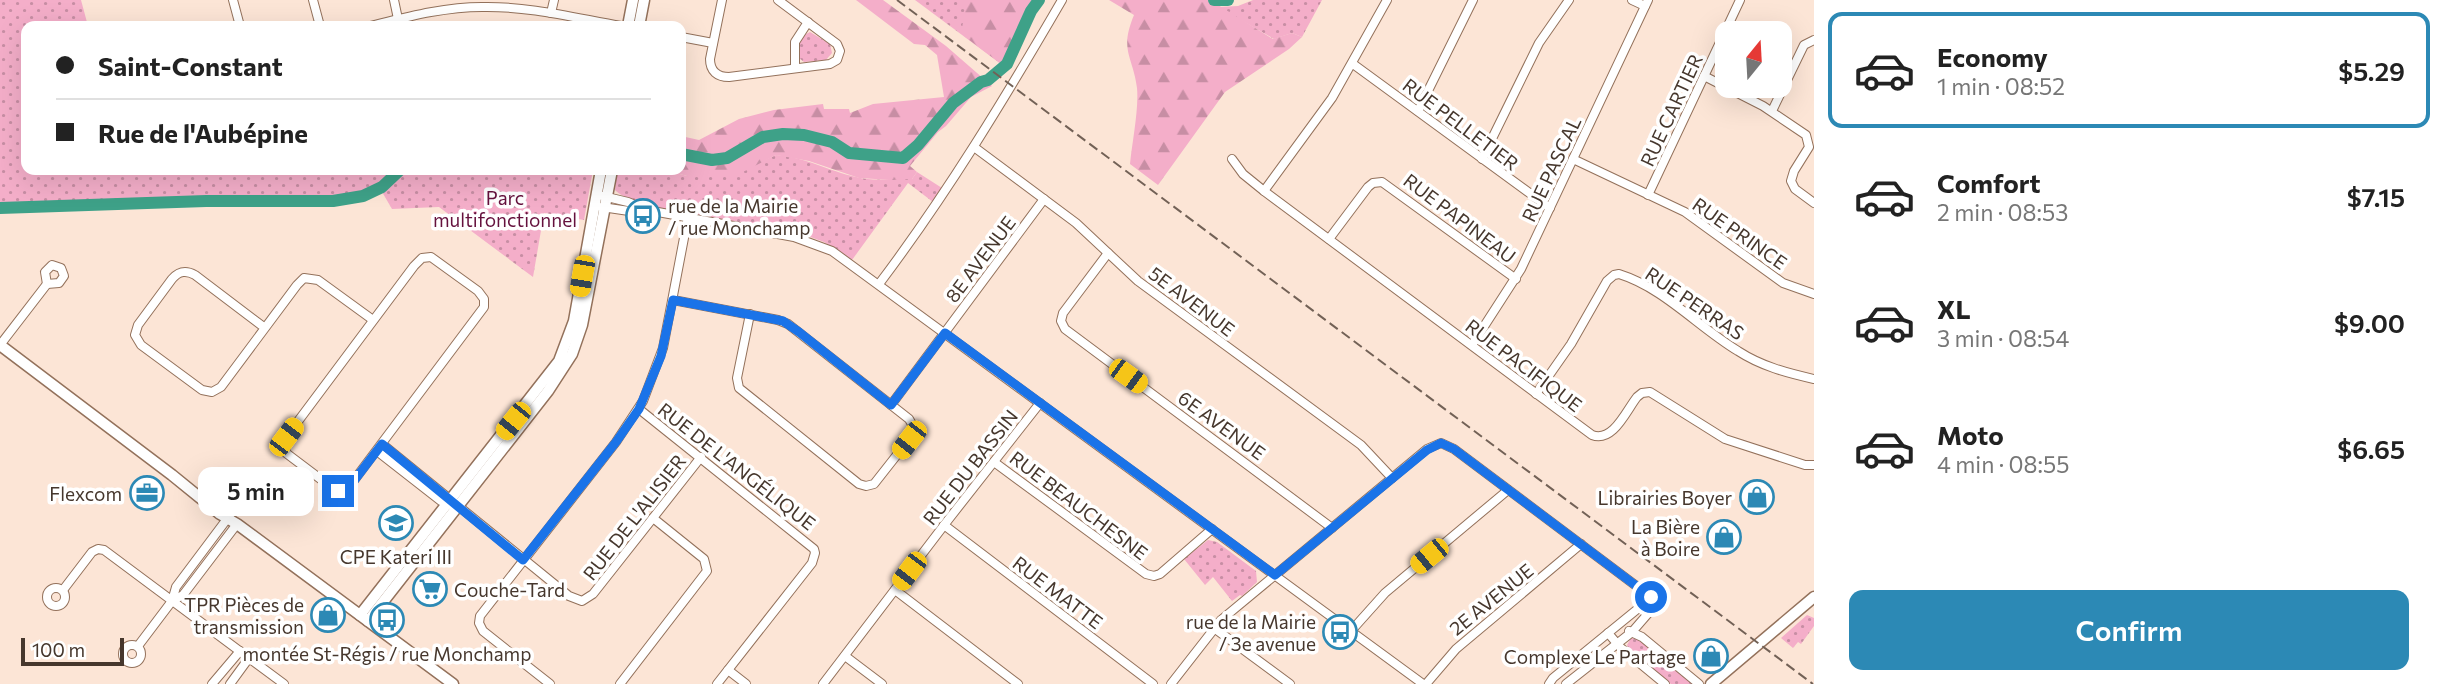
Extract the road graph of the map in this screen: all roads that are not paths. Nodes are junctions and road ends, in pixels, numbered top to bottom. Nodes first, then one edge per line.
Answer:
1 (233, 0) edge
2 (313, 0) edge
3 (394, 0) edge
4 (554, 0) edge
5 (634, 0) edge
6 (644, 0) edge
7 (722, 0) edge
8 (778, 0) edge
9 (1062, 0) edge
10 (1387, 0) edge
11 (1473, 0) edge
12 (1569, 0) edge
13 (1632, 0) edge
14 (1740, 0) edge
15 (1646, 3) edge
16 (551, 13) junction
17 (398, 19) junction
18 (239, 21) edge
19 (319, 21) edge
20 (390, 21) edge
21 (594, 21) edge
22 (629, 21) edge
23 (640, 21) edge
24 (808, 22) junction
25 (686, 38) edge
26 (1814, 40) edge
27 (712, 43) junction
28 (1353, 64) junction
29 (795, 68) junction
30 (1704, 76) junction
31 (1418, 111) junction
32 (1772, 111) junction
33 (974, 147) junction
34 (1232, 159) dead end
35 (1482, 159) junction
36 (1573, 159) junction
37 (601, 175) edge
38 (610, 175) edge
39 (1264, 191) junction
40 (1648, 195) junction
41 (1044, 200) junction
42 (601, 201) junction
43 (1814, 203) edge
44 (1550, 208) junction
45 (688, 217) junction
46 (1329, 239) junction
47 (1108, 253) junction
48 (1516, 279) junction
49 (47, 284) dead end
50 (879, 284) junction
51 (1814, 294) edge
52 (673, 300) junction
53 (750, 314) junction
54 (373, 320) junction
55 (265, 328) junction
56 (945, 333) junction
57 (0, 345) edge
58 (1472, 345) junction
59 (1814, 379) edge
60 (1536, 394) junction
61 (1040, 403) junction
62 (891, 405) junction
63 (639, 409) junction
64 (380, 447) junction
65 (701, 457) junction
66 (993, 461) junction
67 (1814, 465) edge
68 (1392, 478) junction
69 (1508, 490) junction
70 (452, 503) junction
71 (653, 518) junction
72 (232, 519) junction
73 (944, 525) junction
74 (1332, 527) junction
75 (1212, 529) junction
76 (1581, 544) junction
77 (523, 560) junction
78 (1275, 575) junction
79 (63, 590) dead end
80 (895, 590) junction
81 (1643, 590) junction
82 (1814, 597) edge
83 (172, 601) junction
84 (364, 618) junction
85 (1620, 624) junction
86 (1214, 628) junction
87 (1351, 631) junction
88 (1632, 632) junction
89 (1608, 633) junction
90 (1616, 643) junction
91 (138, 646) dead end
92 (240, 651) junction
93 (845, 656) junction
94 (249, 658) junction
95 (728, 670) junction
96 (212, 684) edge
97 (230, 684) edge
98 (284, 684) edge
99 (453, 684) edge
100 (550, 684) edge
101 (620, 684) edge
102 (717, 684) edge
103 (746, 684) edge
104 (823, 684) edge
105 (883, 684) edge
106 (1018, 684) edge
107 (1153, 684) edge
108 (1171, 684) edge
109 (1290, 684) edge
110 (1424, 684) edge
111 (1549, 684) edge
112 (1566, 684) edge
113 (1665, 684) edge
114 (1699, 684) edge
115 (1711, 684) edge

1 - 18 street
2 - 19 street
3 - 17 street
4 - 16 street
5 - 22 street
6 - 23 street
7 - 27 street
8 - 24 street
9 - 33 street
10 - 28 street
11 - 31 street
12 - 35 street
13 - 15 street
14 - 30 street, RUE CARTIER
15 - 36 street, RUE PASCAL
16 - 17 street
16 - 21 street
17 - 20 street
24 - 29 street
24 - 29 street
25 - 27 street
26 - 32 street
27 - 29 street
28 - 31 street, RUE PELLETIER
28 - 39 street
30 - 32 street
30 - 40 street, RUE CARTIER
31 - 35 street, RUE PELLETIER
32 - 43 street
33 - 41 street, 5E AVENUE
33 - 50 street
34 - 39 street, RUE PACIFIQUE
35 - 44 street, RUE PELLETIER
36 - 40 street, RUE PRINCE
36 - 44 street, RUE PASCAL
37 - 42 street
38 - 42 street
39 - 46 street, RUE PACIFIQUE
40 - 51 street, RUE PRINCE
41 - 47 street, 5E AVENUE
41 - 56 street, 8E AVENUE
42 - 45 street
42 - 70 street
44 - 48 street, RUE PASCAL
45 - 50 street
45 - 52 street
46 - 48 street, RUE PAPINEAU
46 - 58 street, RUE PACIFIQUE
47 - 68 street, 5E AVENUE
47 - 74 street, 6E AVENUE
48 - 58 street, RUE PASCAL
49 - 57 street
50 - 56 street
52 - 53 street
52 - 63 street
53 - 62 street
53 - 62 street
54 - 55 street
54 - 64 street
54 - 64 street
55 - 55 street
56 - 61 street
56 - 62 street, 8E AVENUE
57 - 72 street
58 - 60 street, RUE PACIFIQUE
59 - 60 street, RUE PERRAS
60 - 67 street, RUE PACIFIQUE
61 - 66 street, RUE DU BASSIN
61 - 75 street
63 - 65 street, RUE DE L'ANGÉLIQUE
63 - 77 street
64 - 70 street, RUE DE L'ALISIER
65 - 71 street, RUE DE L'ALISIER
65 - 95 street, RUE DE L'ANGÉLIQUE
66 - 73 street, RUE DU BASSIN
66 - 75 street, RUE BEAUCHESNE
68 - 69 street
68 - 74 street
69 - 76 street
69 - 87 street
70 - 77 street, RUE DE L'ALISIER
70 - 84 street
71 - 77 street, RUE DE L'ALISIER
71 - 101 street
72 - 83 street
72 - 84 street
73 - 80 street, RUE DU BASSIN
73 - 107 street, RUE MATTE
74 - 78 street
75 - 78 street
76 - 81 street
76 - 110 street, 2E AVENUE
77 - 100 street
78 - 86 street
78 - 87 street
79 - 83 street
80 - 93 street, RUE DU BASSIN
80 - 106 street
81 - 85 street
81 - 88 street
82 - 115 street
83 - 91 street
83 - 92 street
84 - 99 street
85 - 88 street
85 - 89 street
86 - 108 street
86 - 109 street
87 - 110 street
88 - 90 street
88 - 114 street
89 - 90 street
89 - 111 street
90 - 112 street
90 - 113 street
92 - 94 street
92 - 96 street
93 - 104 street, RUE DU BASSIN
93 - 105 street
94 - 97 street
94 - 98 street
95 - 102 street, RUE DE L'ANGÉLIQUE
95 - 103 street

